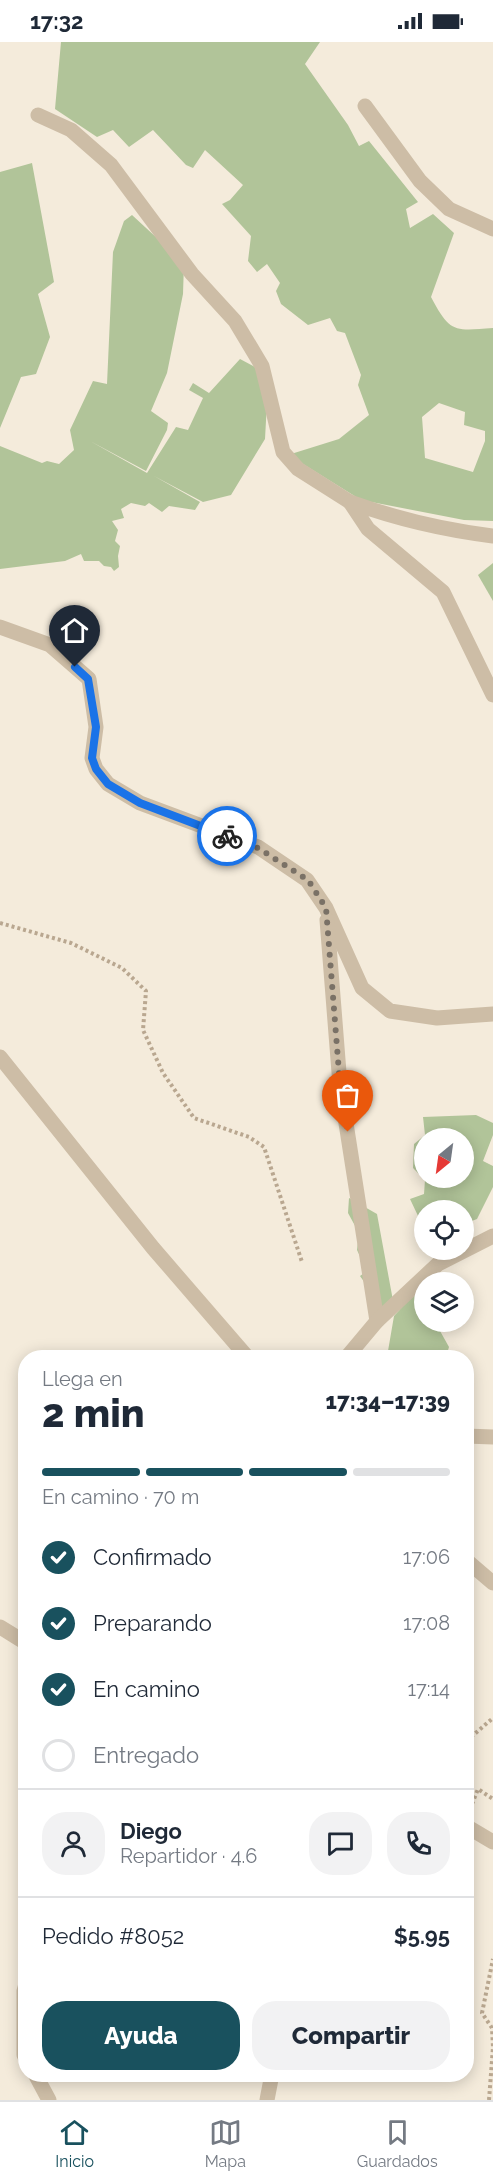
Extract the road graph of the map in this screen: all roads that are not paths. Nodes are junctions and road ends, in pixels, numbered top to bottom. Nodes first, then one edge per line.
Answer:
1 (365, 106) dead end
2 (38, 115) dead end
3 (493, 229) edge
4 (351, 502) junction
5 (493, 536) edge
6 (0, 627) edge
7 (493, 695) edge
8 (326, 908) junction
9 (493, 1014) edge
10 (0, 1058) edge
11 (493, 1236) edge
12 (377, 1321) junction
13 (241, 1350) edge
14 (353, 1350) edge
15 (474, 1436) edge
16 (493, 1437) edge
17 (474, 1567) edge
18 (493, 1583) edge
19 (0, 1627) edge
20 (18, 1638) edge
21 (474, 1831) edge
22 (493, 1842) edge
23 (39, 2082) edge
24 (270, 2082) edge
25 (49, 2100) edge
26 (267, 2100) edge

1 - 3 street
2 - 4 street
4 - 5 street
4 - 7 street
6 - 8 street
8 - 9 street
8 - 12 street
10 - 13 street
11 - 12 street
12 - 14 street
15 - 16 street
17 - 18 street
19 - 20 street
21 - 22 street
23 - 25 street
24 - 26 street

